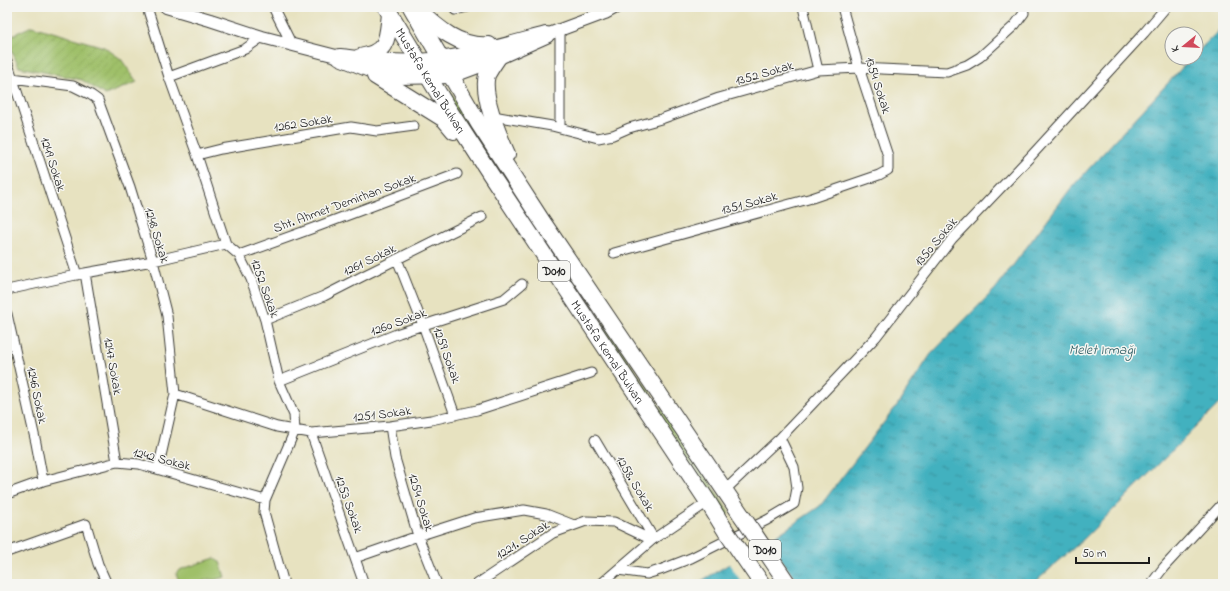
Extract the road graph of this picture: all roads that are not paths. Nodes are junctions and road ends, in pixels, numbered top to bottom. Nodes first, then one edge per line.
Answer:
1 (147, 7) edge
2 (166, 7) edge
3 (273, 7) edge
4 (411, 7) edge
5 (417, 7) edge
6 (468, 7) edge
7 (616, 7) edge
8 (803, 7) edge
9 (842, 7) edge
10 (1023, 7) edge
11 (1166, 7) edge
12 (388, 10) edge
13 (455, 10) dead end
14 (553, 32) junction
15 (262, 37) junction
16 (515, 44) junction
17 (292, 45) junction
18 (499, 56) junction
19 (340, 57) junction
20 (441, 60) junction
21 (7, 61) edge
22 (420, 62) junction
23 (859, 68) junction
24 (818, 70) junction
25 (450, 75) junction
26 (428, 76) junction
27 (169, 77) junction
28 (10, 79) edge
29 (493, 116) junction
30 (414, 126) dead end
31 (560, 128) junction
32 (197, 155) junction
33 (888, 170) joint
34 (457, 174) dead end
35 (491, 175) junction
36 (520, 187) junction
37 (482, 217) dead end
38 (226, 244) junction
39 (614, 253) dead end
40 (239, 255) junction
41 (397, 259) junction
42 (153, 261) junction
43 (81, 274) junction
44 (522, 284) dead end
45 (7, 290) edge
46 (7, 314) edge
47 (265, 320) junction
48 (423, 325) junction
49 (591, 373) dead end
50 (280, 381) junction
51 (175, 394) junction
52 (455, 415) junction
53 (390, 426) junction
54 (296, 430) junction
55 (311, 433) junction
56 (780, 438) junction
57 (596, 440) dead end
58 (117, 462) junction
59 (158, 469) junction
60 (42, 481) junction
61 (724, 491) junction
62 (7, 494) edge
63 (265, 500) junction
64 (708, 502) junction
65 (1223, 503) edge
66 (574, 525) junction
67 (418, 536) junction
68 (653, 539) junction
69 (7, 552) edge
70 (355, 558) junction
71 (618, 570) junction
72 (106, 584) edge
73 (284, 584) edge
74 (364, 584) edge
75 (437, 584) edge
76 (477, 584) edge
77 (601, 584) edge
78 (762, 584) edge
79 (788, 584) edge
80 (1151, 584) edge

1 - 27 street
2 - 15 main road
3 - 17 street
4 - 20 highway, Mustafa Kemal Bulvarı / D010
5 - 16 highway
6 - 13 street
7 - 14 main road
8 - 24 street
9 - 23 street, 1354 Sokak
10 - 23 street, 1352 Sokak
11 - 56 street, 1350 Sokak
12 - 19 highway
12 - 22 highway, Mustafa Kemal Bulvarı / D010
14 - 16 highway
14 - 18 highway
14 - 31 street
15 - 17 main road
15 - 27 street
16 - 20 highway
17 - 19 main road
18 - 25 highway
18 - 29 highway
19 - 22 highway
19 - 26 highway
19 - 35 highway
20 - 22 highway
20 - 25 highway, Mustafa Kemal Bulvarı / D010
21 - 28 street, 1249 Sokak
22 - 26 highway, Mustafa Kemal Bulvarı / D010
23 - 24 street, 1352 Sokak
23 - 33 street, 1354 Sokak
24 - 31 street, 1352 Sokak
25 - 26 highway
25 - 36 highway, Mustafa Kemal Bulvarı / D010
26 - 35 highway, Mustafa Kemal Bulvarı / D010
27 - 32 street
28 - 42 street, 1248 Sokak
28 - 43 street, 1249 Sokak
29 - 31 street, 1352 Sokak
29 - 36 highway
30 - 32 street, 1262 Sokak
32 - 38 street
33 - 39 street, 1351 Sokak
34 - 40 street, Sht. Ahmet Demirhan Sokak
35 - 64 highway, Mustafa Kemal Bulvarı / D010
36 - 61 highway, Mustafa Kemal Bulvarı / D010
37 - 41 street, 1261 Sokak
38 - 40 street, 1252 Sokak
38 - 42 street
40 - 47 street, 1252 Sokak
41 - 47 street, 1261 Sokak
41 - 48 street, 1259 Sokak
42 - 43 street
42 - 51 street, 1248 Sokak
43 - 45 street
43 - 58 street, 1247 Sokak
44 - 48 street, 1260 Sokak
46 - 60 street, 1246 Sokak
47 - 50 street, 1252 Sokak
48 - 50 street, 1260 Sokak
48 - 52 street, 1259 Sokak
49 - 52 street, 1251 Sokak
50 - 54 street, 1252 Sokak
51 - 54 street, 1251 Sokak
51 - 59 street, 1248 Sokak
52 - 53 street, 1251 Sokak
53 - 55 street, 1251 Sokak
53 - 67 street, 1254 Sokak
54 - 55 street, 1251 Sokak
54 - 63 street
55 - 70 street, 1253 Sokak
56 - 61 street, 1350 Sokak
56 - 71 street
57 - 68 street, 1258. Sokak
58 - 59 street, 1242 Sokak
58 - 60 street, 1242 Sokak
59 - 63 street, 1242 Sokak
60 - 62 street, 1242 Sokak
61 - 79 highway, Mustafa Kemal Bulvarı / D010, bridge
63 - 73 street
64 - 68 street
64 - 78 highway, Mustafa Kemal Bulvarı / D010, bridge
65 - 80 street
66 - 67 street
66 - 68 street, 1221. Sokak
66 - 76 street, 1221. Sokak
67 - 70 street
67 - 75 street, 1254 Sokak
68 - 71 street
69 - 72 street
70 - 74 street, 1253 Sokak
71 - 77 street

